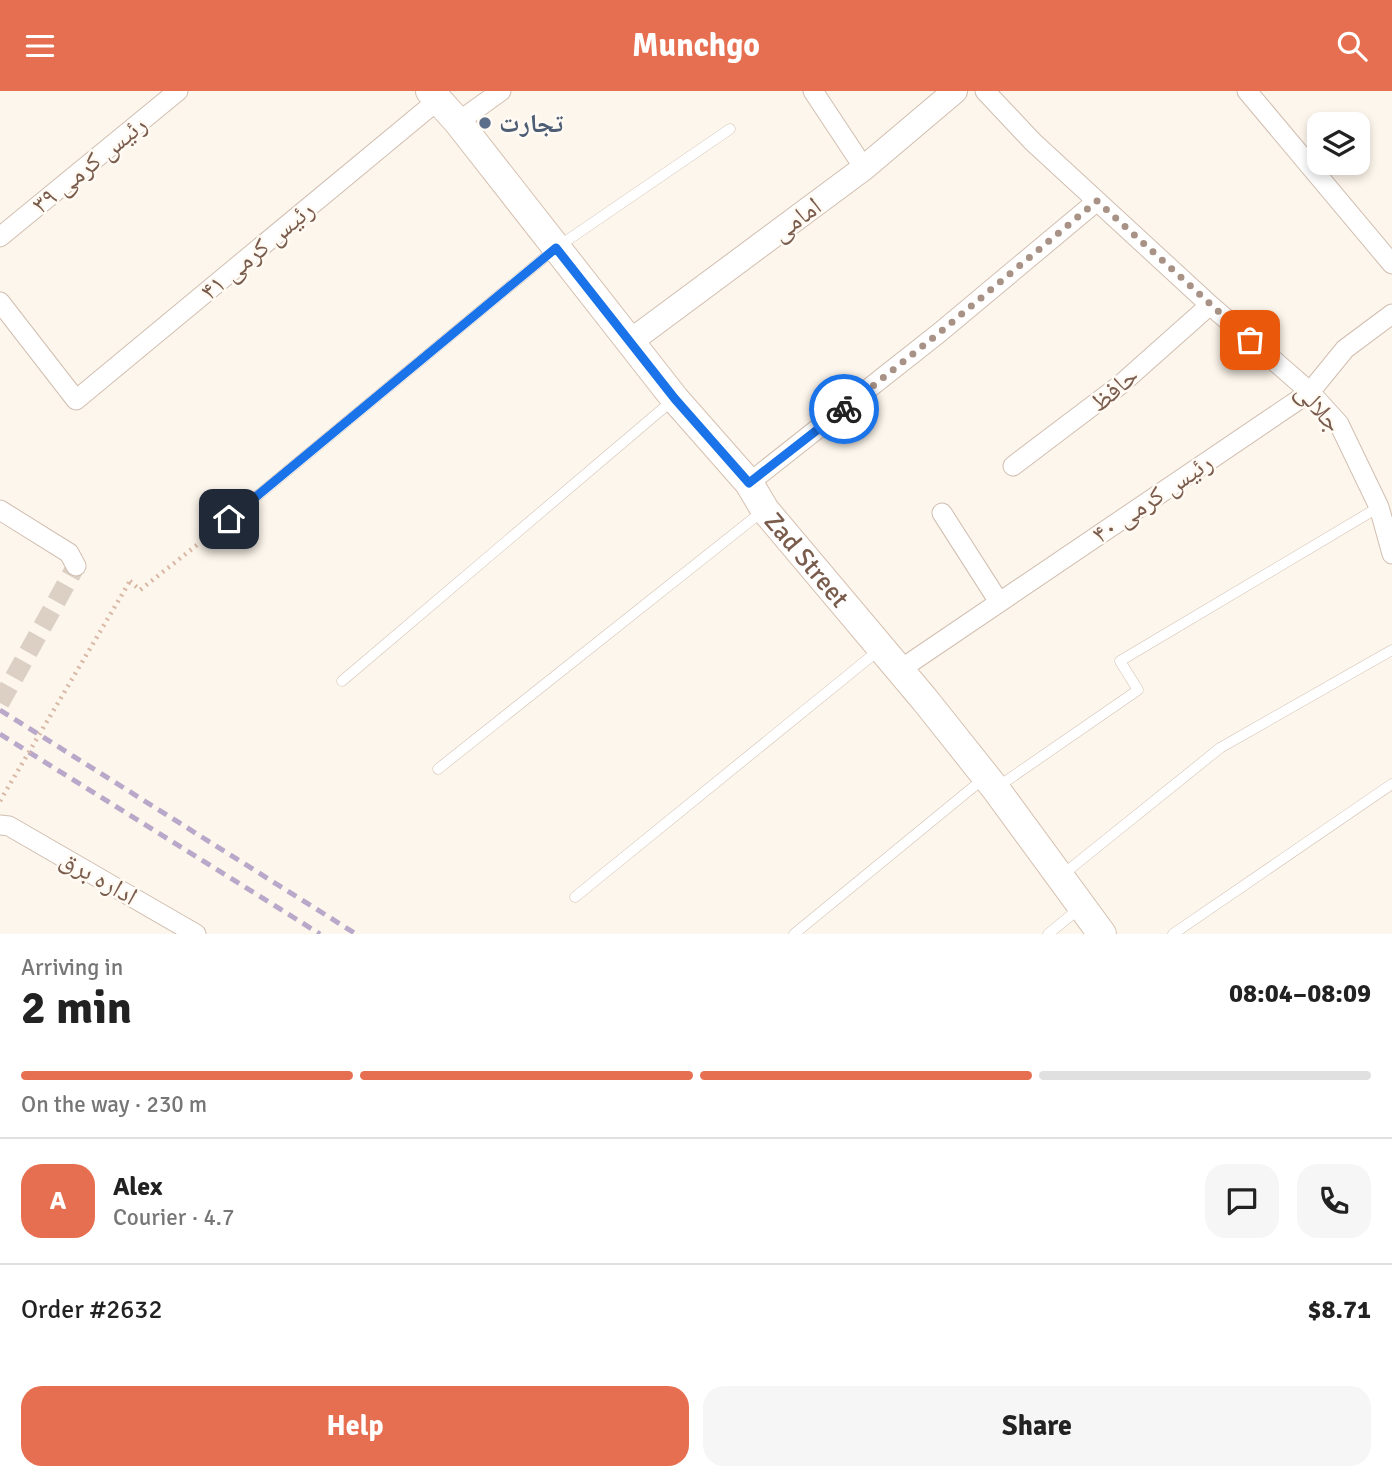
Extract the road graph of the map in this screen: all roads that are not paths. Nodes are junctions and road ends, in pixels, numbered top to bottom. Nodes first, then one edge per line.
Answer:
1 (178, 91) edge
2 (501, 91) edge
3 (813, 91) edge
4 (955, 91) edge
5 (985, 91) edge
6 (1247, 91) edge
7 (434, 95) edge
8 (458, 122) junction
9 (730, 129) dead end
10 (864, 168) junction
11 (1097, 201) junction
12 (0, 237) edge
13 (556, 248) junction
14 (1392, 264) edge
15 (0, 302) edge
16 (1210, 305) junction
17 (1390, 321) edge
18 (631, 341) junction
19 (1310, 392) junction
20 (675, 399) junction
21 (1013, 466) dead end
22 (749, 483) junction
23 (1378, 507) junction
24 (0, 510) edge
25 (765, 510) junction
26 (942, 513) dead end
27 (209, 536) road end
28 (1392, 554) edge
29 (73, 560) dead end
30 (999, 602) junction
31 (882, 647) junction
32 (1392, 650) edge
33 (901, 669) junction
34 (342, 681) dead end
35 (438, 769) dead end
36 (990, 782) junction
37 (1392, 784) edge
38 (0, 825) edge
39 (1060, 876) junction
40 (575, 897) dead end
41 (1082, 906) junction
42 (196, 934) edge
43 (794, 934) edge
44 (1048, 934) edge
45 (1102, 934) edge
46 (1173, 934) edge

1 - 12 street, رئیس کرمی ۳۹
2 - 8 street
3 - 10 street
4 - 10 street, امامی
5 - 11 street, جلالی
6 - 14 street
7 - 8 main road, Zad Street
7 - 15 street, رئیس کرمی ۴۱
8 - 13 main road, Zad Street
9 - 13 lane
10 - 18 street, امامی
11 - 16 street, جلالی
11 - 22 street
13 - 18 main road, Zad Street
13 - 27 lane
16 - 19 street, جلالی
16 - 21 street, حافظ
17 - 19 street, رئیس کرمی ۴۰
18 - 20 main road, Zad Street
19 - 23 street, جلالی
19 - 30 street, رئیس کرمی ۴۰
20 - 22 main road, Zad Street
20 - 34 lane
22 - 25 main road, Zad Street
23 - 28 street, جلالی
23 - 36 lane
24 - 29 street
25 - 31 main road, Zad Street
25 - 35 lane
26 - 30 street
30 - 33 street, رئیس کرمی ۴۰
31 - 33 main road, Zad Street
31 - 40 lane
32 - 39 lane
33 - 36 main road, Zad Street
36 - 39 main road, Zad Street
36 - 43 lane
37 - 46 lane
38 - 42 street, اداره برق
39 - 41 main road, Zad Street
41 - 44 lane
41 - 45 main road, Zad Street

